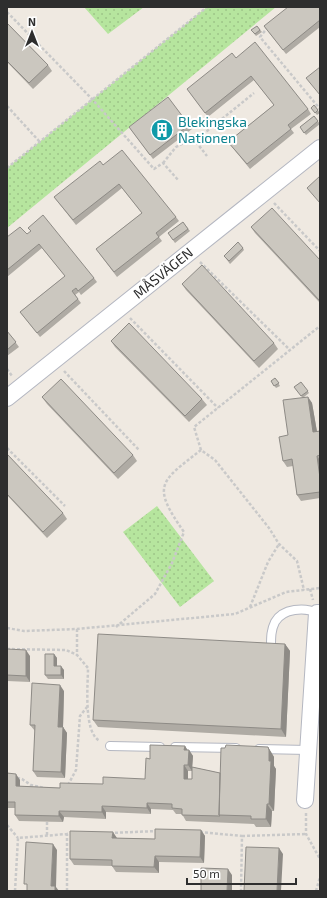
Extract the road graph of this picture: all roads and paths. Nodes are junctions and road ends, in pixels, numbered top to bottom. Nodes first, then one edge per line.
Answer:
1 (206, 7) edge
2 (7, 12) edge
3 (271, 24) edge
4 (254, 93) dead end
5 (92, 99) junction
6 (7, 106) edge
7 (320, 109) edge
8 (193, 138) junction
9 (39, 141) junction
10 (320, 148) edge
11 (207, 156) dead end
12 (163, 163) junction
13 (7, 168) edge
14 (179, 181) dead end
15 (264, 193) junction
16 (320, 251) edge
17 (190, 252) junction
18 (120, 308) junction
19 (320, 326) edge
20 (290, 350) junction
21 (54, 361) junction
22 (7, 398) edge
23 (218, 408) junction
24 (7, 448) edge
25 (139, 450) dead end
26 (201, 450) junction
27 (66, 506) dead end
28 (279, 544) junction
29 (320, 588) edge
30 (304, 590) junction
31 (250, 607) junction
32 (318, 613) edge
33 (116, 627) junction
34 (7, 628) edge
35 (77, 629) junction
36 (271, 646) edge
37 (7, 650) edge
38 (78, 655) junction
39 (88, 707) junction
40 (110, 746) joint
41 (308, 750) junction
42 (15, 778) edge
43 (61, 787) edge
44 (48, 788) edge
45 (305, 800) joint
46 (47, 822) edge
47 (7, 825) edge
48 (160, 831) edge
49 (80, 832) edge
50 (107, 832) edge
51 (199, 832) edge
52 (67, 834) junction
53 (306, 834) junction
54 (46, 836) junction
55 (242, 836) junction
56 (18, 838) junction
57 (320, 859) edge
58 (320, 878) edge
59 (15, 891) edge
60 (67, 891) edge
61 (241, 891) edge
62 (316, 891) edge

1 - 5 path
2 - 5 path
3 - 7 path
4 - 8 path
5 - 9 path
5 - 12 path
6 - 9 path
8 - 11 path
8 - 12 path
9 - 13 path
10 - 15 street, MÅSVÄGEN
12 - 14 path
15 - 16 path
15 - 17 street, MÅSVÄGEN
17 - 18 street, MÅSVÄGEN
17 - 20 path
18 - 21 street, MÅSVÄGEN
18 - 23 path
19 - 20 path
20 - 23 path
21 - 22 street, MÅSVÄGEN
21 - 25 path
23 - 26 path
24 - 27 path
26 - 28 path
26 - 33 path
28 - 30 path
28 - 31 path
29 - 30 path
30 - 31 path
31 - 33 path
32 - 36 lane
32 - 41 street
33 - 35 path
34 - 35 path
35 - 38 path
37 - 38 path
38 - 39 path
39 - 40 path
39 - 43 path
40 - 41 lane
41 - 45 street
42 - 44 path
45 - 53 path
46 - 54 path
47 - 56 path
48 - 50 path
49 - 52 path
51 - 55 path
52 - 54 path
52 - 60 path
53 - 55 path
53 - 57 path
54 - 56 path
55 - 61 path
56 - 59 path
58 - 62 path

